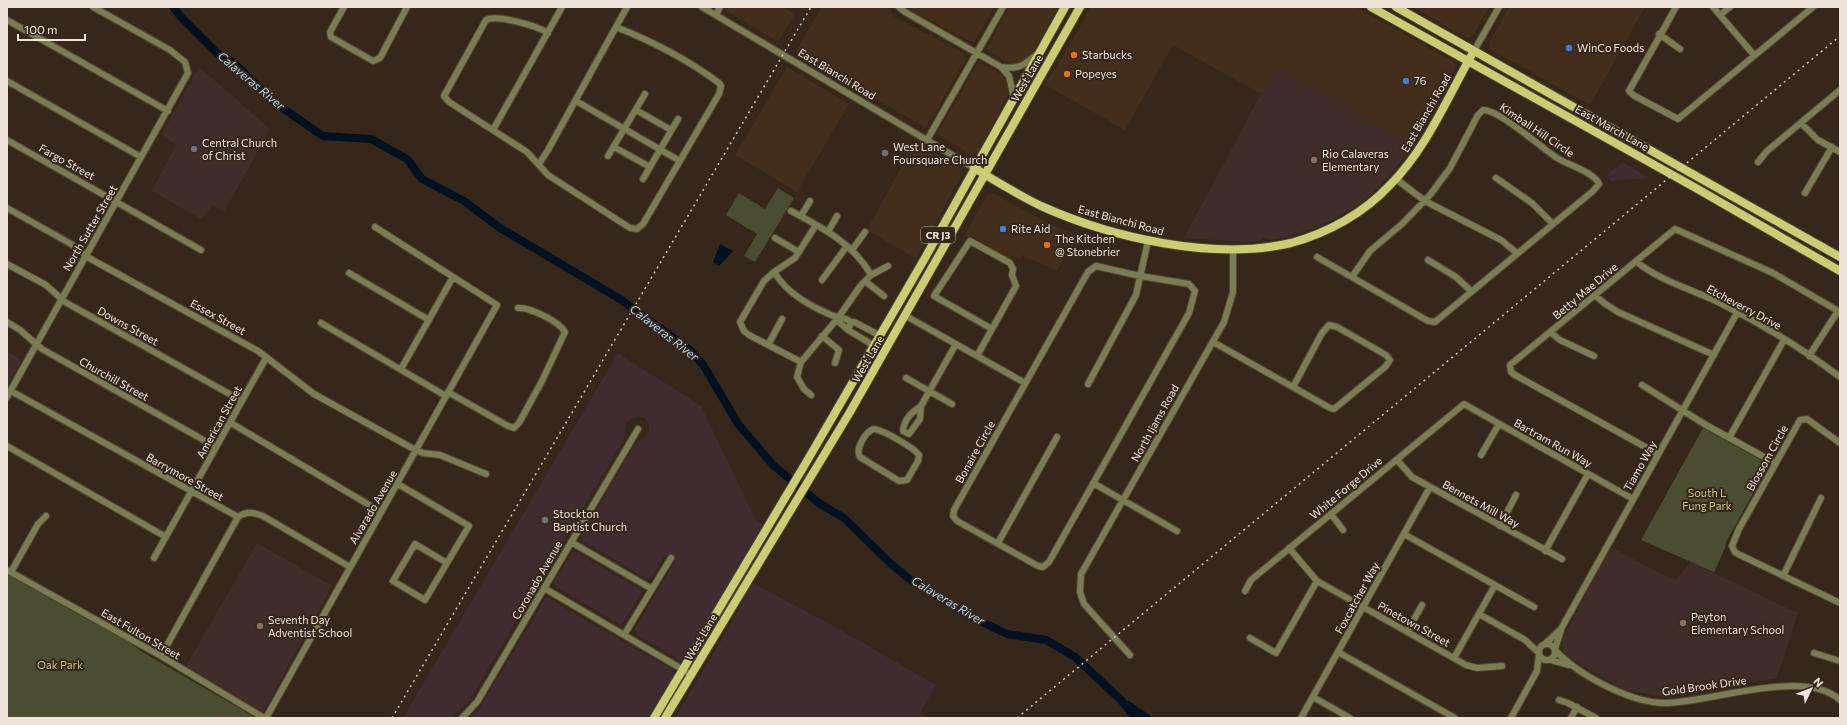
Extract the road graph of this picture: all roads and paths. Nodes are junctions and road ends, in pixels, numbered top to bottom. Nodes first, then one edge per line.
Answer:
1 (93, 7) edge
2 (344, 7) edge
3 (407, 7) edge
4 (562, 7) edge
5 (627, 7) edge
6 (702, 7) edge
7 (720, 7) edge
8 (899, 7) edge
9 (1002, 7) edge
10 (1065, 7) edge
11 (1080, 7) edge
12 (1371, 7) edge
13 (1396, 7) edge
14 (1499, 7) edge
15 (1676, 7) edge
16 (1713, 7) edge
17 (1730, 7) edge
18 (1812, 7) edge
19 (716, 15) junction
20 (1720, 15) junction
21 (7, 20) edge
22 (616, 27) junction
23 (548, 33) junction
24 (1659, 34) junction
25 (1042, 49) junction
26 (1680, 49) dead end
27 (1474, 51) junction
28 (977, 53) junction
29 (1754, 55) junction
30 (1468, 61) junction
31 (1001, 66) junction
32 (7, 81) edge
33 (1840, 90) edge
34 (645, 94) dead end
35 (1014, 98) junction
36 (576, 101) junction
37 (636, 110) junction
38 (168, 111) junction
39 (678, 119) dead end
40 (1801, 123) junction
41 (625, 129) junction
42 (493, 130) junction
43 (671, 130) junction
44 (7, 140) edge
45 (928, 140) junction
46 (614, 147) junction
47 (1832, 148) junction
48 (660, 150) junction
49 (1840, 152) edge
50 (608, 156) dead end
51 (141, 157) junction
52 (680, 161) junction
53 (1758, 162) dead end
54 (539, 164) junction
55 (650, 167) junction
56 (974, 168) junction
57 (985, 175) junction
58 (1496, 178) dead end
59 (643, 179) dead end
60 (1396, 180) junction
61 (1805, 193) dead end
62 (810, 201) dead end
63 (1425, 201) junction
64 (116, 203) junction
65 (7, 208) edge
66 (791, 211) dead end
67 (801, 216) junction
68 (837, 216) dead end
69 (1553, 224) junction
70 (816, 225) junction
71 (375, 226) dead end
72 (828, 232) junction
73 (865, 232) dead end
74 (775, 238) dead end
75 (1148, 241) junction
76 (850, 248) junction
77 (1233, 248) junction
78 (201, 250) dead end
79 (799, 252) junction
80 (1517, 253) junction
81 (86, 255) junction
82 (1317, 257) dead end
83 (1840, 257) edge
84 (1428, 260) dead end
85 (1636, 261) junction
86 (7, 264) edge
87 (888, 266) dead end
88 (1840, 271) edge
89 (774, 272) junction
90 (349, 273) dead end
91 (870, 275) junction
92 (1140, 276) junction
93 (453, 277) junction
94 (1352, 277) junction
95 (822, 280) dead end
96 (865, 281) junction
97 (1471, 291) junction
98 (1595, 295) junction
99 (884, 296) dead end
100 (61, 299) junction
101 (518, 308) dead end
102 (1839, 312) edge
103 (1737, 313) junction
104 (906, 316) junction
105 (838, 318) junction
106 (782, 319) dead end
107 (429, 320) junction
108 (7, 322) edge
109 (851, 322) junction
110 (321, 323) dead end
111 (992, 329) junction
112 (848, 330) junction
113 (1550, 332) junction
114 (879, 335) junction
115 (822, 336) junction
116 (1784, 340) junction
117 (1213, 342) junction
118 (35, 344) junction
119 (956, 344) junction
120 (768, 345) junction
121 (873, 345) junction
122 (1714, 355) junction
123 (977, 356) junction
124 (1594, 356) dead end
125 (1809, 356) junction
126 (266, 358) junction
127 (801, 362) junction
128 (835, 363) dead end
129 (401, 370) junction
130 (1840, 377) edge
131 (906, 378) dead end
132 (1025, 383) junction
133 (1088, 384) dead end
134 (1642, 385) dead end
135 (1293, 387) junction
136 (11, 391) junction
137 (929, 391) junction
138 (447, 394) junction
139 (811, 395) dead end
140 (7, 397) edge
141 (242, 401) junction
142 (952, 404) dead end
143 (1464, 404) joint
144 (921, 406) junction
145 (1683, 410) junction
146 (231, 422) junction
147 (1499, 424) junction
148 (638, 429) dead end
149 (903, 431) junction
150 (909, 434) junction
151 (1057, 437) dead end
152 (1729, 438) junction
153 (896, 439) junction
154 (1840, 443) edge
155 (907, 445) junction
156 (7, 446) edge
157 (216, 447) junction
158 (416, 450) junction
159 (1658, 454) junction
160 (1481, 455) dead end
161 (1397, 460) junction
162 (1775, 463) junction
163 (486, 474) dead end
164 (1588, 474) junction
165 (1093, 483) junction
166 (398, 484) junction
167 (1430, 487) junction
168 (192, 492) junction
169 (1516, 495) dead end
170 (1821, 498) dead end
171 (1633, 499) junction
172 (1123, 501) junction
173 (381, 512) junction
174 (1331, 514) junction
175 (46, 516) dead end
176 (238, 517) junction
177 (1500, 526) junction
178 (1343, 530) dead end
179 (1177, 531) dead end
180 (1404, 534) junction
181 (166, 537) junction
182 (571, 542) junction
183 (998, 543) junction
184 (1289, 548) junction
185 (1545, 550) junction
186 (753, 552) junction
187 (154, 558) dead end
188 (671, 558) dead end
189 (1562, 559) dead end
190 (447, 563) junction
191 (350, 567) junction
192 (9, 571) edge
193 (1783, 576) junction
194 (749, 579) junction
195 (1317, 581) junction
196 (1494, 585) junction
197 (732, 586) junction
198 (544, 588) junction
199 (652, 589) junction
200 (1245, 591) dead end
201 (1839, 601) edge
202 (1422, 606) dead end
203 (1363, 607) junction
204 (1534, 607) dead end
205 (1479, 614) junction
206 (724, 620) junction
207 (1560, 629) junction
208 (1407, 632) junction
209 (624, 635) junction
210 (1250, 638) dead end
211 (1525, 640) junction
212 (1544, 645) junction
213 (1555, 650) junction
214 (1338, 652) junction
215 (1814, 653) dead end
216 (1539, 654) junction
217 (1130, 655) dead end
218 (161, 656) junction
219 (1454, 658) junction
220 (1550, 660) junction
221 (1840, 661) edge
222 (1571, 665) junction
223 (1502, 666) dead end
224 (682, 669) junction
225 (1537, 672) junction
226 (692, 675) junction
227 (1825, 691) junction
228 (1840, 694) edge
229 (1313, 697) junction
230 (1559, 700) dead end
231 (1840, 700) edge
232 (1577, 707) junction
233 (265, 718) edge
234 (462, 718) edge
235 (654, 718) edge
236 (665, 718) edge
237 (1301, 718) edge
238 (1350, 718) edge
239 (1455, 718) edge
240 (1511, 718) edge
241 (1571, 718) edge
242 (1596, 718) edge

1 - 38 street, North Sutter Street
2 - 3 street
4 - 23 street
5 - 22 street
6 - 19 street, East Bianchi Road
7 - 19 street
8 - 28 street
9 - 28 street
10 - 25 main road, West Lane / CR J3
11 - 57 main road, West Lane / CR J3
12 - 30 main road, East March Lane
13 - 27 main road, East March Lane
14 - 27 street
15 - 24 street
16 - 20 street
17 - 20 street
18 - 29 street
19 - 45 street, East Bianchi Road
20 - 29 street
21 - 38 street
22 - 36 street
22 - 52 street
23 - 42 street
23 - 42 street
24 - 26 street
24 - 29 street
25 - 31 street
25 - 35 main road, West Lane / CR J3
27 - 30 main road, East Bianchi Road
27 - 83 main road, East March Lane
28 - 31 street
28 - 45 street
30 - 60 main road, East Bianchi Road
30 - 88 main road, East March Lane
31 - 35 street
32 - 51 street
33 - 40 street
34 - 37 street
35 - 56 main road, West Lane / CR J3
36 - 41 street
36 - 54 street
37 - 41 street
37 - 43 street
38 - 51 street, North Sutter Street
39 - 43 street
40 - 47 street
40 - 53 street
41 - 46 street
41 - 48 street
42 - 54 street
43 - 48 street
44 - 64 street, Fargo Street
45 - 56 street, East Bianchi Road
46 - 50 street
46 - 55 street
47 - 49 street
47 - 61 street
48 - 52 street
48 - 55 street
51 - 64 street, North Sutter Street
52 - 54 street
55 - 59 street
56 - 57 main road, East Bianchi Road
56 - 114 main road, West Lane / CR J3
57 - 75 main road, East Bianchi Road
57 - 104 main road, West Lane / CR J3
58 - 69 street
60 - 63 street
60 - 77 main road, East Bianchi Road
62 - 67 street
63 - 69 street, Kimball Hill Circle
63 - 80 street
63 - 94 street, Kimball Hill Circle
64 - 78 street, Fargo Street
64 - 81 street, North Sutter Street
65 - 81 street, Essex Street
66 - 67 street
67 - 70 street
68 - 72 street
69 - 80 street, Kimball Hill Circle
70 - 72 street
70 - 79 street
71 - 93 street
72 - 76 street
73 - 76 street
74 - 79 street
75 - 77 main road, East Bianchi Road
75 - 92 street
76 - 91 street
76 - 95 street
77 - 117 street, North Ijams Road
79 - 89 street
80 - 97 street, Kimball Hill Circle
81 - 100 street, North Sutter Street
81 - 126 street, Essex Street
82 - 94 street
84 - 97 street
85 - 98 street, Betty Mae Drive
85 - 102 street, Betty Mae Drive
85 - 103 street, Etcheverry Drive
86 - 100 street, Downs Street
87 - 91 street
89 - 105 street
89 - 120 street
90 - 107 street
91 - 96 street
92 - 132 street, Bonaire Circle
92 - 133 street
92 - 165 street, Bonaire Circle
93 - 107 street
93 - 138 street, Alvarado Avenue
94 - 97 street, Kimball Hill Circle
96 - 99 street
96 - 105 street
98 - 113 street, Betty Mae Drive
98 - 122 street
100 - 118 street, North Sutter Street
100 - 141 street, Downs Street
101 - 138 street
102 - 125 street
103 - 116 street, Etcheverry Drive
103 - 122 street, Tiamo Way
104 - 119 street
104 - 194 main road, West Lane / CR J3
105 - 109 street
105 - 112 street
105 - 115 street
106 - 120 street
107 - 129 street
108 - 118 street, Churchill Street
109 - 112 street
109 - 114 street
110 - 129 street
111 - 111 street
111 - 123 street
112 - 121 street
113 - 124 street
113 - 159 street, Betty Mae Drive
114 - 121 main road, West Lane / CR J3
115 - 127 street
115 - 128 street
116 - 125 street, Etcheverry Drive
116 - 152 street
117 - 135 street
117 - 172 street, North Ijams Road
118 - 136 street, North Sutter Street
118 - 157 street, Churchill Street
119 - 123 street
119 - 137 street
120 - 127 street
121 - 186 main road, West Lane / CR J3
122 - 145 street, Tiamo Way
123 - 132 street
125 - 130 street, Etcheverry Drive
126 - 141 street, American Street
126 - 158 street, Essex Street
127 - 139 street
129 - 138 street
131 - 137 street
132 - 183 street, Bonaire Circle
134 - 145 street
135 - 135 street
136 - 140 street, North Sutter Street
136 - 168 street, Barrymore Street
137 - 142 street
137 - 144 street
138 - 158 street, Alvarado Avenue
141 - 146 street, American Street
143 - 147 street, Bartram Run Way
143 - 161 street, White Forge Drive
144 - 149 street
144 - 150 street
145 - 152 street
145 - 159 street, Tiamo Way
146 - 157 street, American Street
146 - 173 street
147 - 160 street
147 - 164 street, Bartram Run Way
148 - 182 street, Coronado Avenue
149 - 150 street
149 - 153 street
150 - 155 street
151 - 183 street
152 - 162 street
153 - 155 street
153 - 155 street
154 - 162 street, Blossom Circle
156 - 181 street
157 - 168 street, American Street
158 - 163 street, Essex Street
158 - 166 street, Alvarado Avenue
159 - 171 street, Tiamo Way
161 - 167 street, Bennets Mill Way
161 - 174 street, White Forge Drive
162 - 193 street, Blossom Circle
164 - 171 street, Bartram Run Way
164 - 185 street
165 - 172 street
165 - 183 street, Bonaire Circle
166 - 173 street, Alvarado Avenue
166 - 190 street
167 - 177 street, Bennets Mill Way
167 - 180 street, Foxcatcher Way
168 - 176 street, Barrymore Street
168 - 181 street, American Street
169 - 177 street
170 - 193 street
171 - 207 street, Tiamo Way
172 - 179 street
172 - 217 street, North Ijams Road
173 - 191 street, Alvarado Avenue
174 - 178 street
174 - 184 street, White Forge Drive
175 - 192 street
176 - 191 street
176 - 218 street
177 - 185 street, Bennets Mill Way
180 - 196 street
180 - 203 street, Foxcatcher Way
181 - 187 street, American Street
182 - 198 street, Coronado Avenue
182 - 199 street
184 - 195 street, Pinetown Street
184 - 200 street, White Forge Drive
185 - 189 street, Bennets Mill Way
186 - 194 main road
186 - 197 main road, West Lane / CR J3
188 - 199 street
190 - 190 street
191 - 233 street, Alvarado Avenue
192 - 218 street, East Fulton Street
193 - 201 street
194 - 206 main road, West Lane / CR J3
195 - 203 street, Pinetown Street
195 - 210 street
196 - 204 street
196 - 205 street
197 - 206 main road
197 - 224 main road, West Lane / CR J3
198 - 209 street
198 - 234 street, Coronado Avenue
199 - 209 street
202 - 208 street
203 - 208 street, Pinetown Street
203 - 214 street, Foxcatcher Way
205 - 211 street
205 - 219 street
206 - 226 main road, West Lane / CR J3
207 - 212 street, Tiamo Way
207 - 213 street, Tiamo Way
208 - 219 street, Pinetown Street
209 - 224 street
211 - 212 street
211 - 216 street
212 - 213 street
212 - 216 street
213 - 220 street
213 - 222 street, Gold Brook Drive
214 - 229 street, Foxcatcher Way
214 - 239 street
215 - 221 street
216 - 220 street
216 - 225 street
218 - 233 street, East Fulton Street
219 - 223 street, Pinetown Street
220 - 222 street, Gold Brook Drive
220 - 225 street
222 - 227 street, Gold Brook Drive
224 - 226 street
224 - 235 main road, West Lane / CR J3
225 - 240 street
226 - 236 main road, West Lane / CR J3
227 - 228 street, Gold Brook Drive
227 - 231 street, Gold Brook Drive
229 - 237 street, Foxcatcher Way
229 - 238 street
230 - 232 street
232 - 241 street
232 - 242 street

